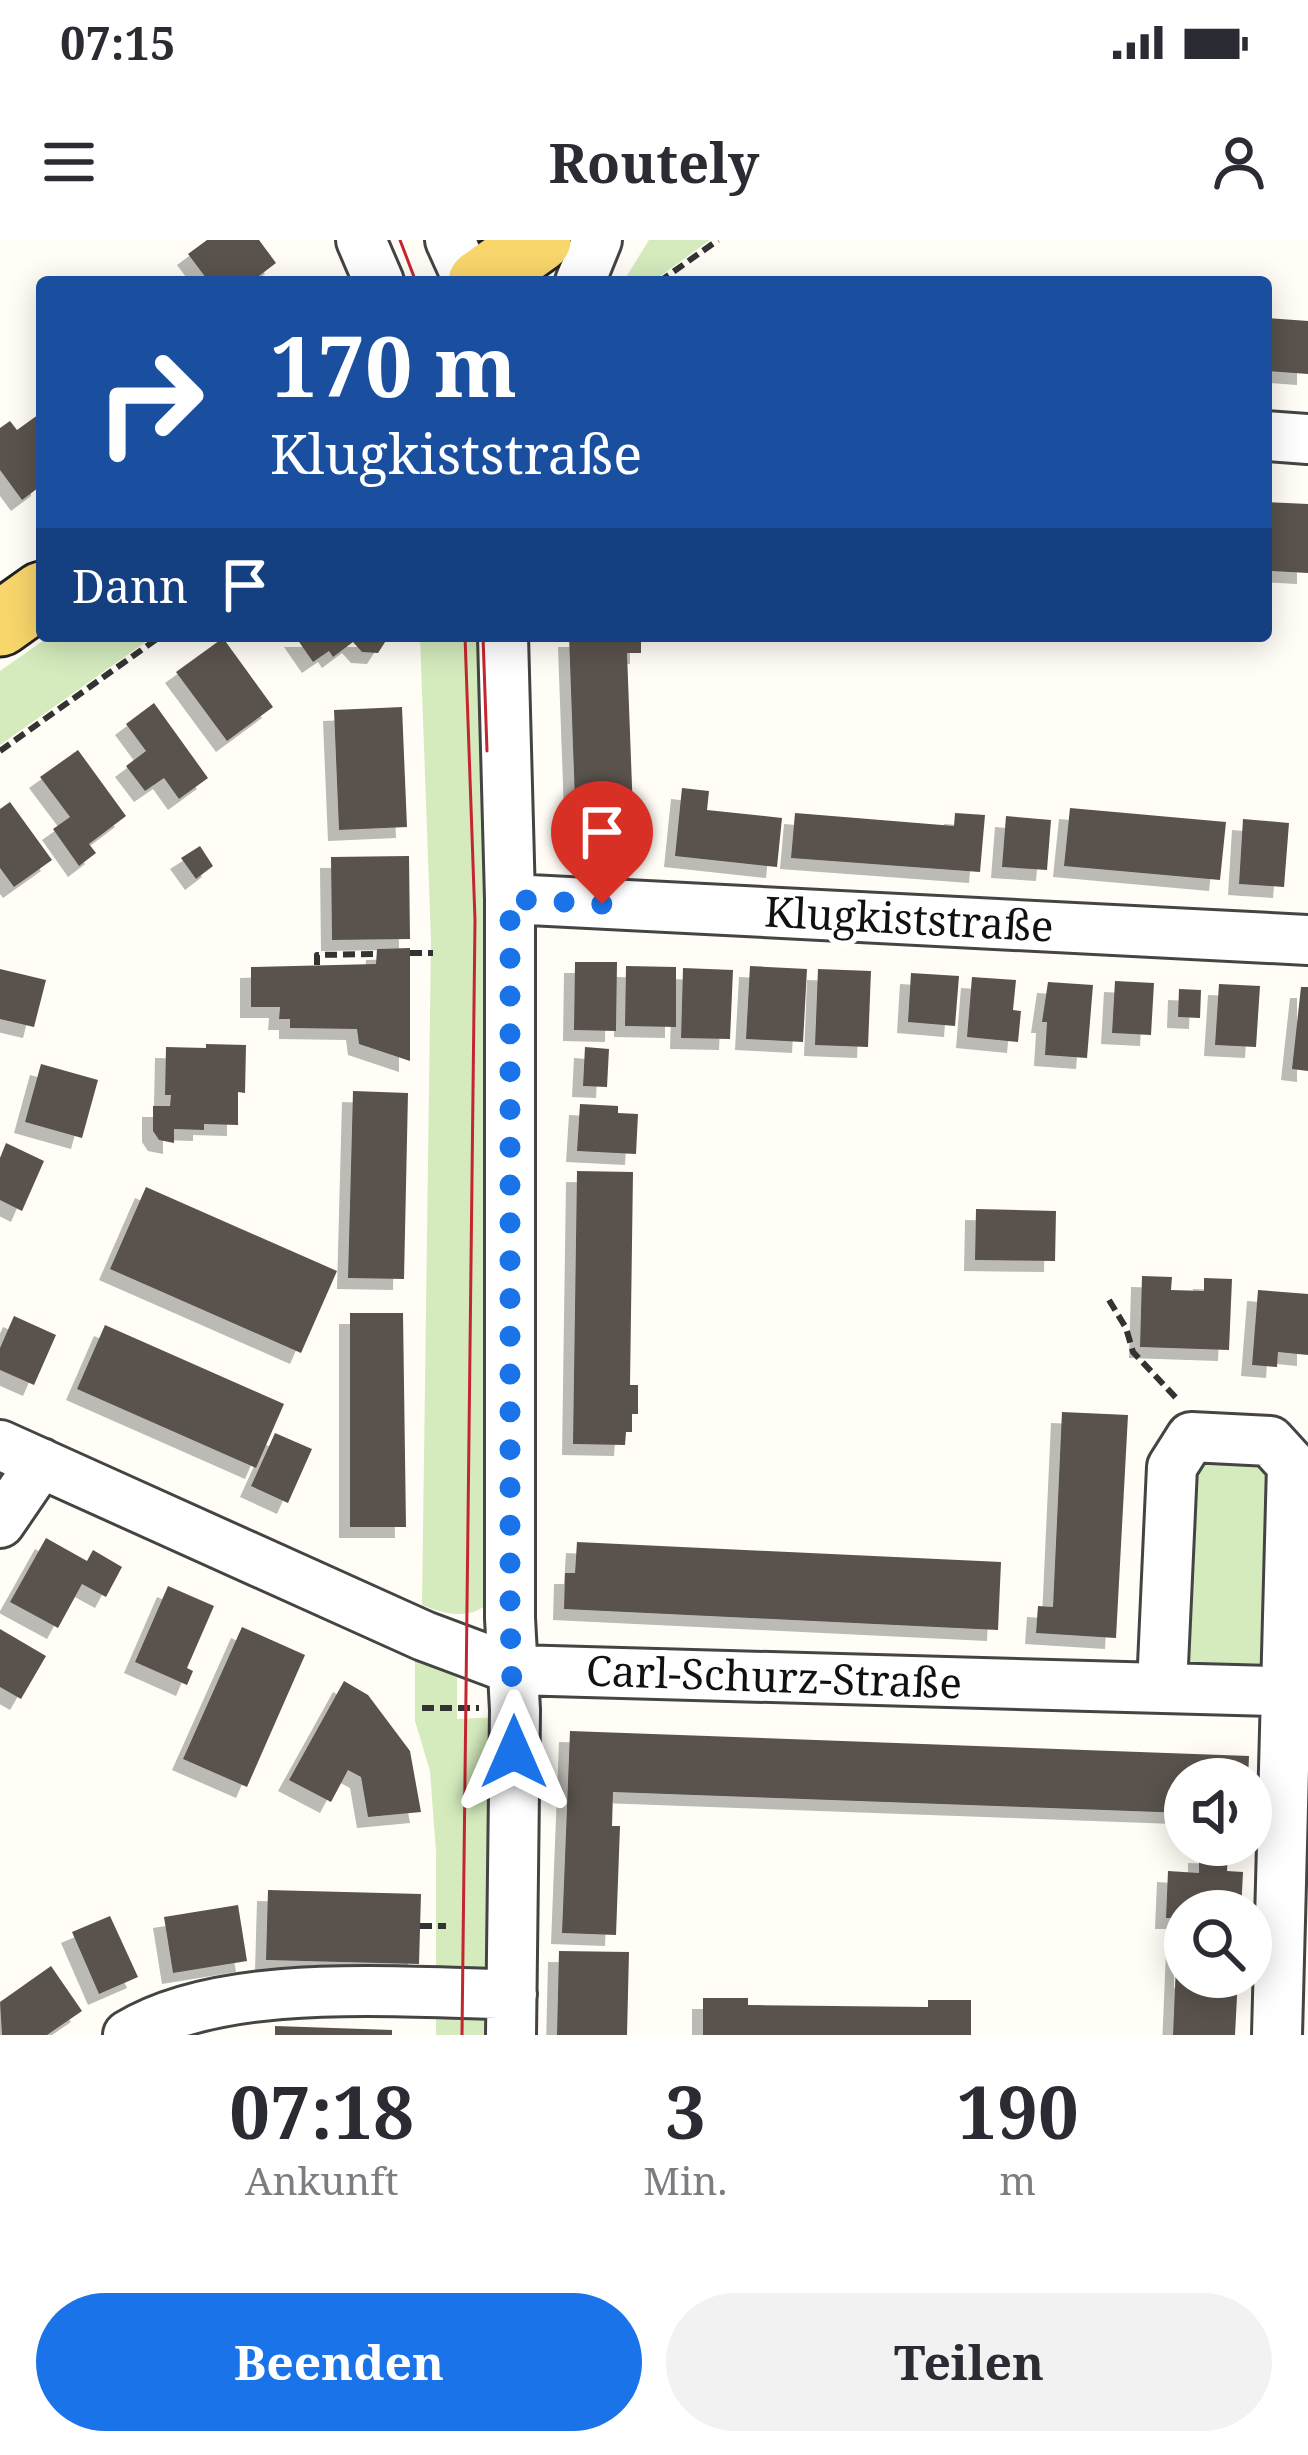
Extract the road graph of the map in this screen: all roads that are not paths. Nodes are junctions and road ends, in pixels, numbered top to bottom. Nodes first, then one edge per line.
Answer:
1 (362, 240) edge
2 (450, 240) edge
3 (539, 240) edge
4 (597, 240) edge
5 (377, 276) edge
6 (466, 276) edge
7 (488, 276) edge
8 (582, 276) edge
9 (1272, 436) edge
10 (1308, 439) edge
11 (36, 598) edge
12 (0, 624) edge
13 (503, 642) edge
14 (510, 899) junction
15 (1308, 940) edge
16 (21, 1454) edge
17 (0, 1522) edge
18 (514, 1670) junction
19 (1162, 1687) junction
20 (1298, 1692) edge
21 (511, 2014) edge
22 (128, 2035) edge
23 (1276, 2035) edge

1 - 5 street
2 - 6 street
3 - 7 main road
4 - 8 street
9 - 10 street
11 - 12 main road
13 - 14 street
14 - 15 street, Klugkiststraße
14 - 18 street
16 - 17 street
16 - 18 street, Carl-Schurz-Straße
18 - 19 street, Carl-Schurz-Straße
18 - 21 street
19 - 20 street, Carl-Schurz-Straße
19 - 20 street
20 - 23 street
21 - 22 street

